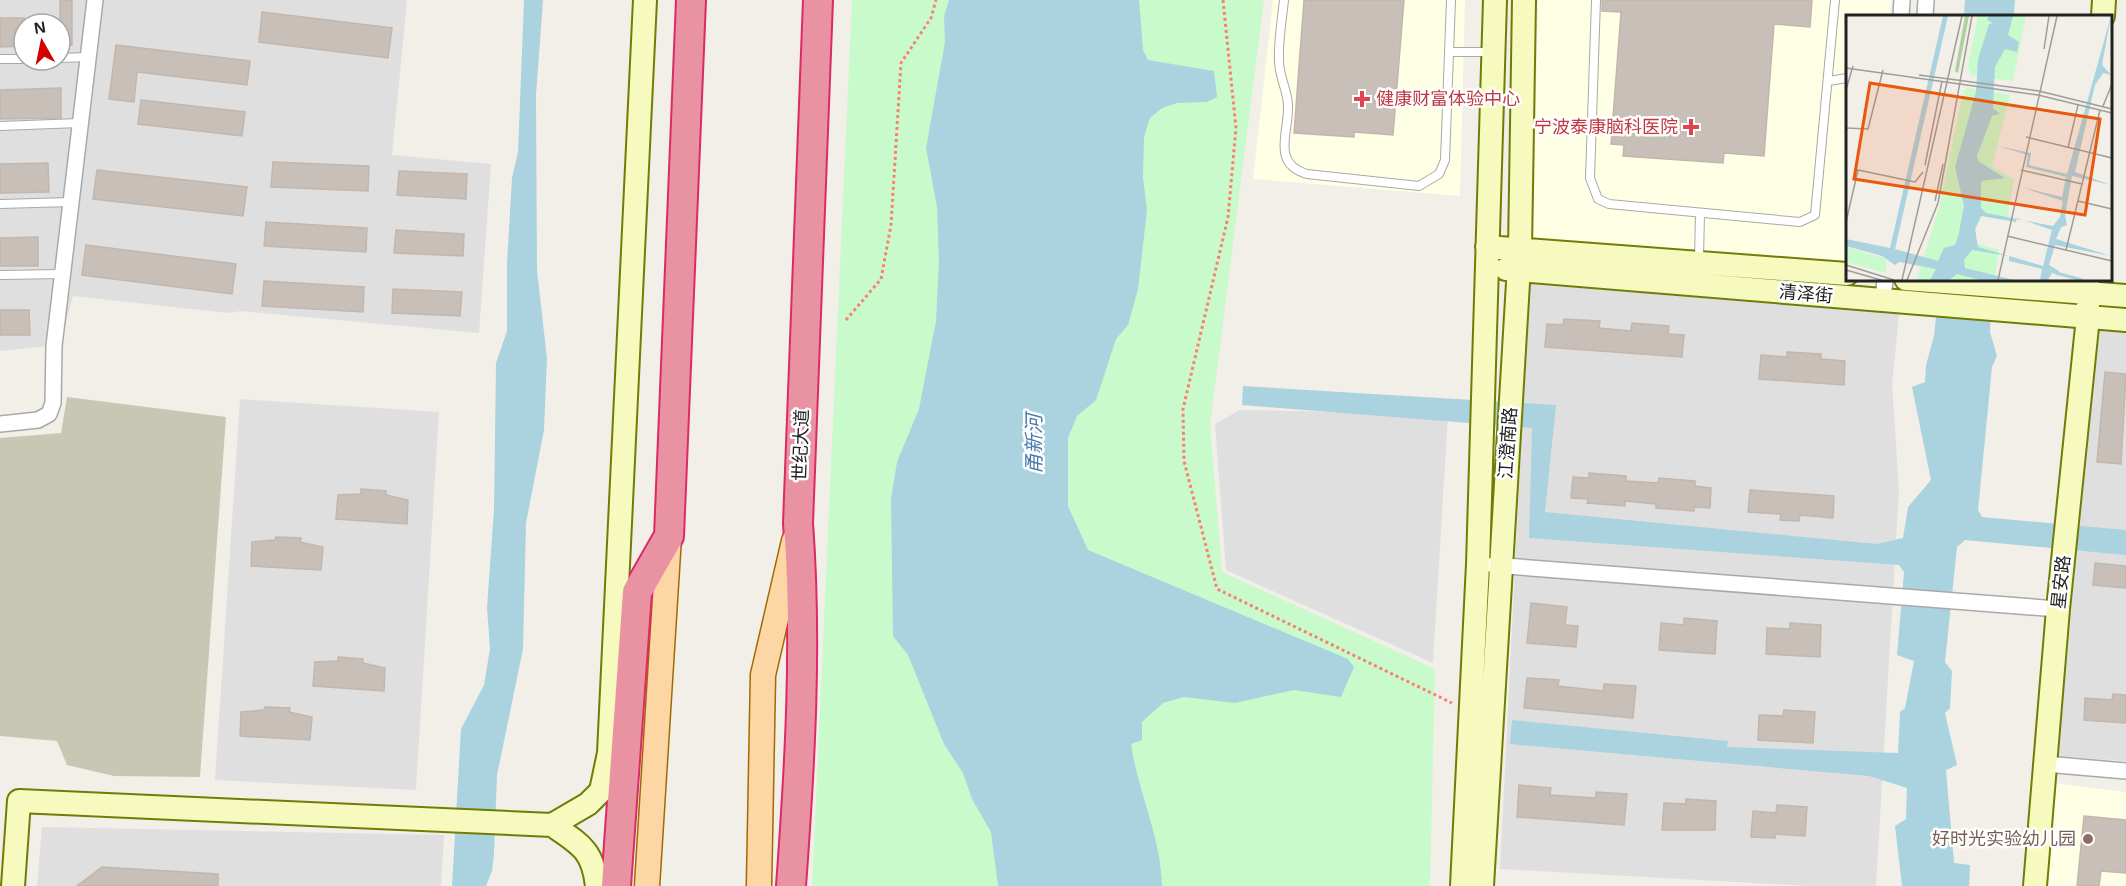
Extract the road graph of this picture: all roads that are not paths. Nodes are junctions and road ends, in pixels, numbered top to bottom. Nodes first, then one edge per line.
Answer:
1 (95, 0) edge
2 (645, 0) edge
3 (691, 0) edge
4 (818, 0) edge
5 (1284, 0) edge
6 (1451, 0) edge
7 (1495, 0) edge
8 (1524, 0) edge
9 (1596, 0) edge
10 (1835, 0) edge
11 (1902, 0) edge
12 (1926, 0) edge
13 (2104, 0) edge
14 (1901, 15) edge
15 (1925, 15) edge
16 (2103, 15) edge
17 (1449, 52) junction
18 (1493, 52) junction
19 (88, 57) junction
20 (72, 58) edge
21 (1846, 78) edge
22 (1829, 81) junction
23 (80, 123) junction
24 (0, 126) edge
25 (71, 202) junction
26 (0, 204) edge
27 (1700, 213) junction
28 (1487, 257) junction
29 (1520, 259) junction
30 (1699, 263) junction
31 (63, 274) junction
32 (1846, 274) edge
33 (0, 275) edge
34 (1905, 280) edge
35 (1919, 280) edge
36 (2087, 286) edge
37 (1891, 294) edge
38 (2126, 296) edge
39 (2088, 317) junction
40 (2126, 320) edge
41 (0, 424) edge
42 (798, 523) junction
43 (669, 536) junction
44 (1478, 564) junction
45 (1501, 565) junction
46 (2058, 609) junction
47 (2045, 764) junction
48 (2126, 771) edge
49 (552, 825) junction
50 (13, 886) edge
51 (597, 886) edge
52 (616, 886) edge
53 (647, 886) edge
54 (759, 886) edge
55 (791, 886) edge
56 (1462, 886) edge
57 (1482, 886) edge
58 (2035, 886) edge

1 - 19 street
2 - 49 street
3 - 43 highway
4 - 42 highway, 世纪大道
5 - 17 lane
6 - 17 lane
7 - 18 street, 江澄南路
8 - 29 street, 江澄南路
9 - 27 lane
10 - 22 lane
11 - 14 street
12 - 15 street
13 - 16 street
17 - 18 lane
18 - 28 street, 江澄南路
19 - 20 lane
19 - 23 street
21 - 22 lane
22 - 27 lane
23 - 24 lane
23 - 25 street
25 - 26 lane
25 - 31 street
27 - 30 lane
28 - 29 street, 清泽街
28 - 44 street, 江澄南路
29 - 30 street, 清泽街
29 - 37 street, 清泽街
29 - 45 street, 江澄南路
30 - 32 street, 清泽街
31 - 33 lane
31 - 41 street
34 - 37 street
35 - 36 street
36 - 38 street
36 - 39 street, 星安路
37 - 39 street, 清泽街
39 - 40 street, 清泽街
39 - 46 street, 星安路
42 - 54 main road, 世纪大道
42 - 55 highway
43 - 52 highway
43 - 53 main road
44 - 45 street
44 - 56 street, 江澄南路
45 - 46 street
45 - 57 street, 江澄南路
46 - 47 street, 星安路
47 - 48 street
47 - 58 street, 星安路
49 - 50 street
49 - 51 street

